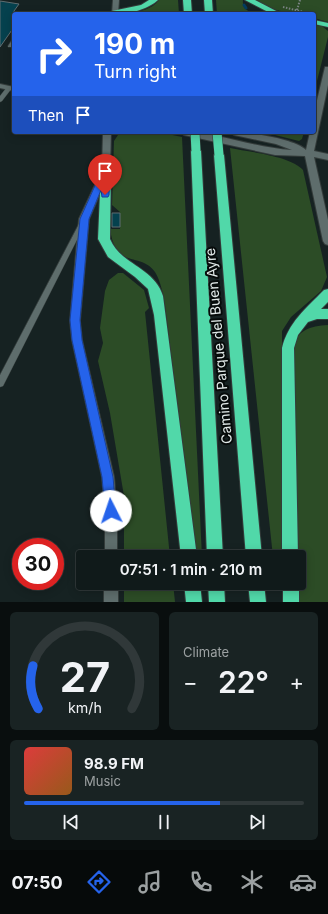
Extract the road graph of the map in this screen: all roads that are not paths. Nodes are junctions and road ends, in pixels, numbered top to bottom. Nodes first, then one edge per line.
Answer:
1 (116, 0) edge
2 (154, 0) edge
3 (187, 0) edge
4 (208, 0) edge
5 (249, 0) edge
6 (280, 10) edge
7 (115, 12) edge
8 (120, 12) edge
9 (188, 12) edge
10 (209, 12) edge
11 (316, 22) edge
12 (328, 25) edge
13 (328, 69) edge
14 (0, 86) edge
15 (12, 88) edge
16 (0, 100) edge
17 (316, 122) edge
18 (107, 134) edge
19 (193, 134) edge
20 (195, 134) edge
21 (217, 134) edge
22 (244, 134) edge
23 (313, 134) edge
24 (309, 153) junction
25 (328, 157) edge
26 (106, 170) junction
27 (84, 219) junction
28 (328, 242) edge
29 (328, 294) edge
30 (328, 314) edge
31 (306, 317) junction
32 (0, 383) edge
33 (111, 550) edge
34 (188, 550) edge
35 (215, 550) edge
36 (253, 550) edge
37 (290, 550) edge
38 (111, 590) edge
39 (193, 590) edge
40 (216, 590) edge
41 (257, 590) edge
42 (291, 590) edge
43 (111, 602) edge
44 (194, 602) edge
45 (217, 602) edge
46 (258, 602) edge
47 (291, 602) edge

1 - 7 street
2 - 8 highway
3 - 9 highway
4 - 10 highway
5 - 6 highway
11 - 12 highway
13 - 17 street
14 - 15 street
15 - 16 lane
18 - 26 street
19 - 24 street
20 - 35 highway, Camino Parque del Buen Ayre, bridge
21 - 36 highway, Camino Parque del Buen Ayre, bridge
22 - 24 street
23 - 24 street
24 - 25 street
24 - 28 street
26 - 27 street
26 - 34 highway
27 - 32 lane
27 - 33 street
29 - 31 highway
30 - 31 highway
31 - 37 highway
38 - 43 street
39 - 44 highway
40 - 45 highway
41 - 46 highway
42 - 47 highway

